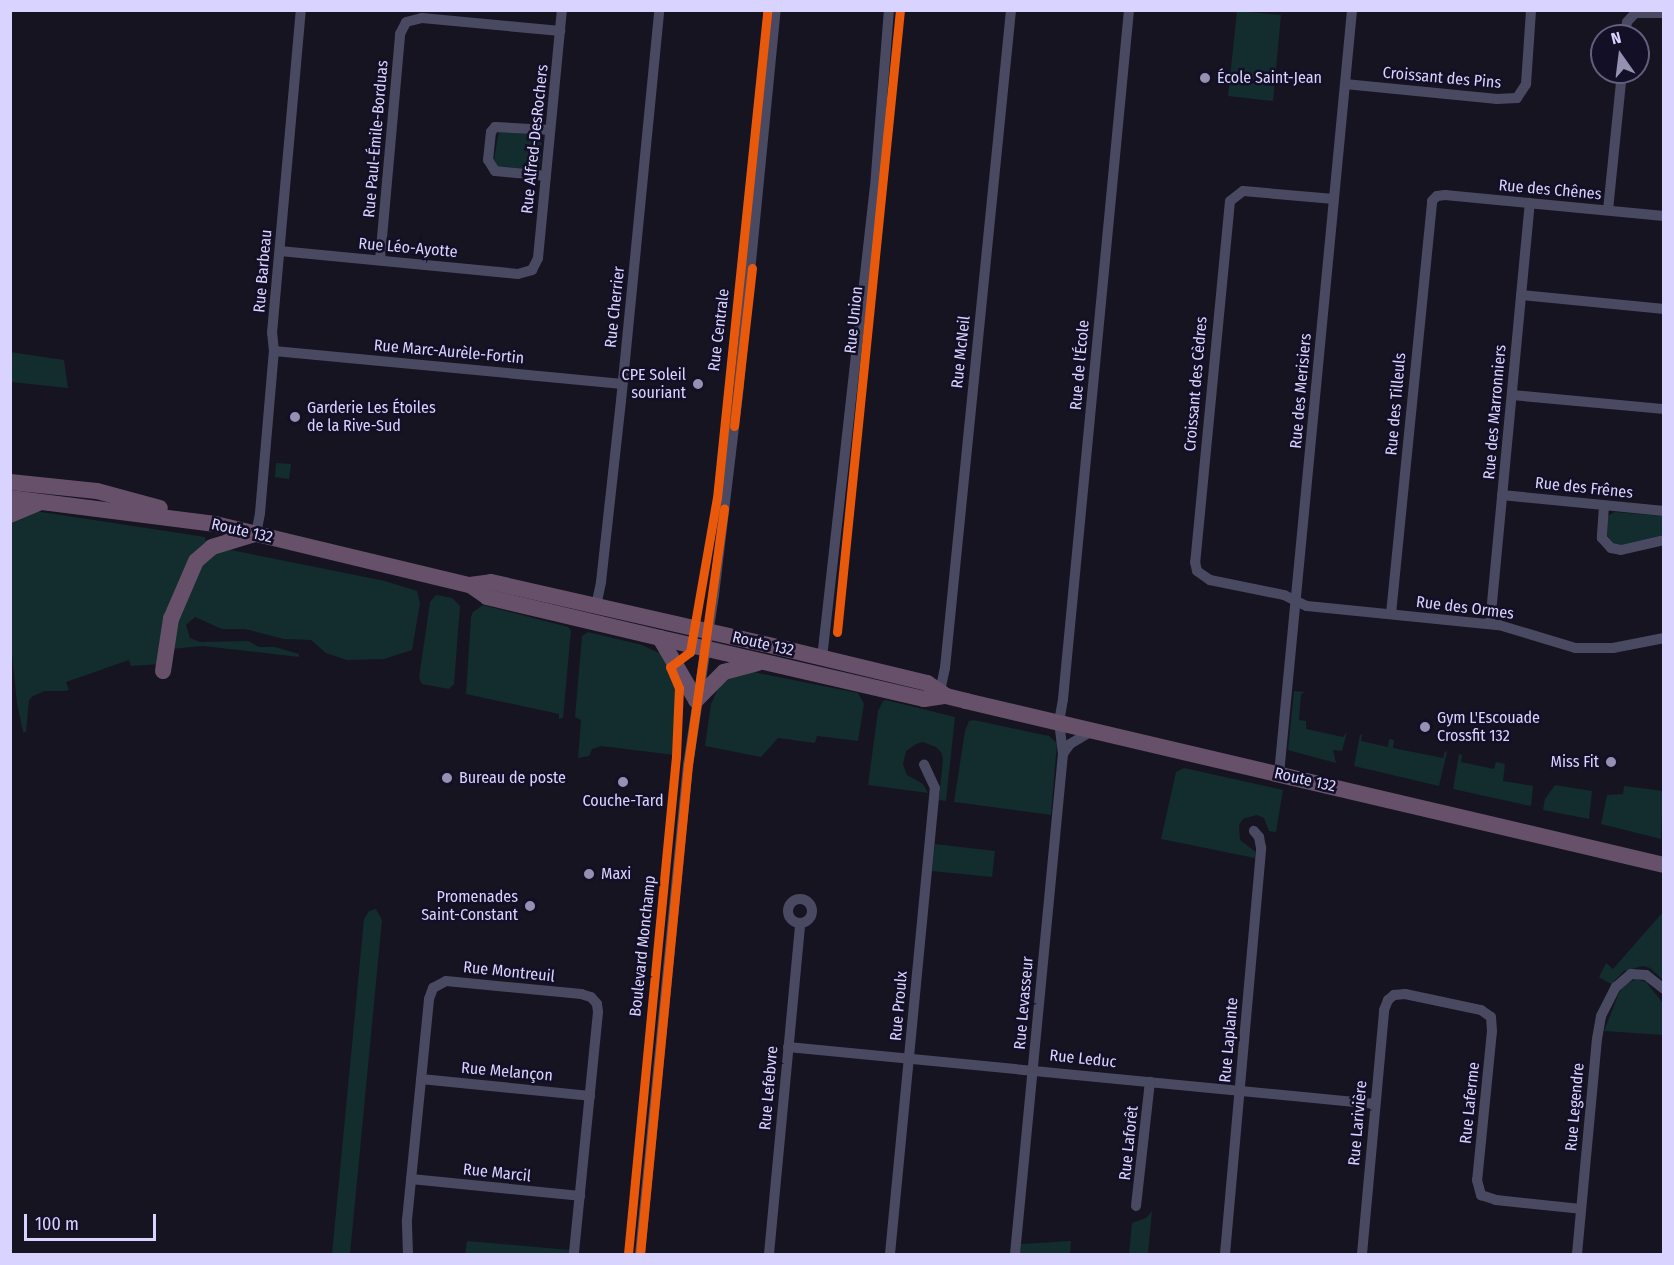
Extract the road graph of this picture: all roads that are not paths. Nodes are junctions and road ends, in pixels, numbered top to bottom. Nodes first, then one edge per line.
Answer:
1 (302, 10) edge
2 (562, 10) edge
3 (659, 10) edge
4 (776, 10) edge
5 (889, 10) edge
6 (1011, 10) edge
7 (1129, 10) edge
8 (1352, 10) edge
9 (1531, 10) edge
10 (1664, 13) edge
11 (1627, 24) edge
12 (560, 31) junction
13 (1345, 84) junction
14 (1621, 84) edge
15 (550, 130) junction
16 (546, 176) junction
17 (1434, 198) joint
18 (1334, 199) junction
19 (1530, 203) junction
20 (1608, 210) junction
21 (1664, 216) edge
22 (280, 251) junction
23 (380, 260) junction
24 (532, 270) joint
25 (1521, 295) junction
26 (1664, 309) edge
27 (274, 351) junction
28 (622, 384) junction
29 (1512, 395) junction
30 (1664, 409) edge
31 (10, 482) edge
32 (1502, 495) junction
33 (10, 498) edge
34 (42, 501) junction
35 (1604, 506) junction
36 (1664, 511) edge
37 (10, 515) edge
38 (216, 524) junction
39 (256, 534) junction
40 (1664, 540) edge
41 (470, 585) junction
42 (1296, 602) junction
43 (596, 606) junction
44 (1391, 614) junction
45 (1490, 624) junction
46 (660, 638) junction
47 (1664, 638) edge
48 (706, 639) junction
49 (822, 658) junction
50 (761, 662) junction
51 (163, 671) dead end
52 (942, 695) junction
53 (696, 700) junction
54 (1059, 722) junction
55 (1093, 730) junction
56 (1063, 754) junction
57 (924, 764) dead end
58 (1279, 774) junction
59 (1254, 831) dead end
60 (1664, 865) edge
61 (800, 924) dead end
62 (1664, 989) edge
63 (1390, 997) joint
64 (788, 1047) junction
65 (909, 1058) junction
66 (1033, 1069) junction
67 (421, 1079) junction
68 (1150, 1082) junction
69 (1240, 1091) junction
70 (590, 1095) junction
71 (1374, 1104) junction
72 (411, 1179) junction
73 (580, 1197) junction
74 (1136, 1206) dead end
75 (1581, 1209) junction
76 (408, 1254) edge
77 (574, 1254) edge
78 (640, 1254) edge
79 (769, 1254) edge
80 (890, 1254) edge
81 (1015, 1254) edge
82 (1225, 1254) edge
83 (1362, 1254) edge
84 (1577, 1254) edge

1 - 22 street, Rue Barbeau
2 - 12 street, Rue Alfred-DesRochers
3 - 28 street, Rue Cherrier
4 - 48 street, Rue Centrale
5 - 49 street, Rue Union
6 - 52 street, Rue McNeil
7 - 54 street, Rue de l'École
8 - 13 street, Rue des Merisiers
9 - 13 street, Croissant des Pins
10 - 11 street
12 - 15 street, Rue Alfred-DesRochers
12 - 23 street, Rue Paul-Émile-Borduas
13 - 18 street, Rue des Merisiers
14 - 20 street
15 - 16 street, Rue Alfred-DesRochers
15 - 16 street
16 - 24 street, Rue Alfred-DesRochers
17 - 19 street, Rue des Chênes
17 - 44 street, Rue des Tilleuls
18 - 42 street, Rue des Merisiers
18 - 42 street, Croissant des Cèdres
19 - 20 street, Rue des Chênes
19 - 25 street, Rue des Marronniers
20 - 21 street, Rue des Chênes
22 - 23 street, Rue Léo-Ayotte
22 - 27 street, Rue Barbeau
23 - 24 street, Rue Léo-Ayotte
25 - 26 street
25 - 29 street, Rue des Marronniers
27 - 28 street, Rue Marc-Aurèle-Fortin
27 - 39 street, Rue Barbeau
28 - 43 street, Rue Cherrier
29 - 30 street
29 - 32 street, Rue des Marronniers
31 - 38 highway
32 - 35 street, Rue des Frênes
32 - 45 street, Rue des Marronniers
33 - 34 highway, Route 132
34 - 37 highway
34 - 38 highway, Route 132
35 - 36 street, Rue des Frênes
35 - 40 street
38 - 39 highway, Route 132
39 - 41 highway, Route 132
39 - 51 highway
41 - 43 highway, Route 132
41 - 46 highway, Route 132
42 - 44 street, Rue des Ormes
42 - 58 street, Rue des Merisiers
43 - 48 highway, Route 132
44 - 45 street, Rue des Ormes
45 - 47 street, Rue des Ormes
46 - 48 highway, Route 132
46 - 53 highway
48 - 49 highway, Route 132
48 - 50 highway, Route 132
48 - 53 street, Boulevard Monchamp
49 - 52 highway, Route 132
50 - 52 highway, Route 132
50 - 53 highway
52 - 54 highway, Route 132
53 - 78 street, Boulevard Monchamp
54 - 55 highway, Route 132
54 - 56 street, Rue Levasseur
55 - 56 street
55 - 58 highway, Route 132
56 - 66 street, Rue Levasseur
57 - 65 street, Rue Proulx
58 - 60 highway, Route 132
59 - 69 street, Rue Laplante
61 - 64 street, Rue Lefebvre
62 - 75 street, Rue Legendre
63 - 71 street, Rue Larivière
63 - 75 street, Rue Laferme
64 - 65 street, Rue Leduc
64 - 79 street, Rue Lefebvre
65 - 66 street, Rue Leduc
65 - 80 street, Rue Proulx
66 - 68 street, Rue Leduc
66 - 81 street, Rue Levasseur
67 - 70 street, Rue Melançon
67 - 70 street, Rue Montreuil
67 - 72 street, Rue Montreuil
68 - 69 street, Rue Leduc
68 - 74 street, Rue Laforêt
69 - 71 street, Rue Leduc
69 - 82 street, Rue Laplante
70 - 73 street, Rue Montreuil
71 - 83 street, Rue Larivière
72 - 73 street, Rue Marcil
72 - 76 street, Rue Montreuil
73 - 77 street, Rue Montreuil
75 - 84 street, Rue Legendre

